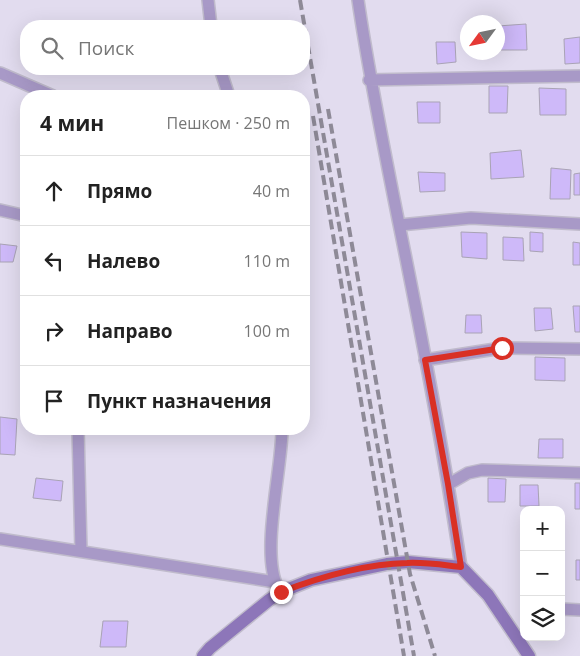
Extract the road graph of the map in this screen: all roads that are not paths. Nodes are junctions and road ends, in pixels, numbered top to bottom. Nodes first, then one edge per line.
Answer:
1 (208, 0) edge
2 (358, 0) edge
3 (210, 20) edge
4 (0, 73) edge
5 (222, 75) edge
6 (580, 76) edge
7 (369, 80) junction
8 (40, 90) edge
9 (227, 90) edge
10 (0, 210) edge
11 (20, 215) edge
12 (580, 224) edge
13 (400, 225) junction
14 (580, 349) edge
15 (425, 360) junction
16 (78, 435) edge
17 (281, 435) edge
18 (580, 473) edge
19 (448, 484) junction
20 (0, 539) edge
21 (81, 551) junction
22 (461, 567) junction
23 (278, 587) junction
24 (565, 609) edge
25 (580, 610) edge
26 (203, 656) edge
27 (529, 656) edge

1 - 3 street
2 - 7 street
4 - 8 street
5 - 9 street
6 - 7 street
7 - 13 street
10 - 11 street
12 - 13 street
13 - 15 street
14 - 15 street
15 - 19 street
16 - 21 street
17 - 23 street
18 - 19 street
19 - 22 street
20 - 21 street
21 - 23 street
22 - 23 street
22 - 27 street
23 - 26 street
24 - 25 street

